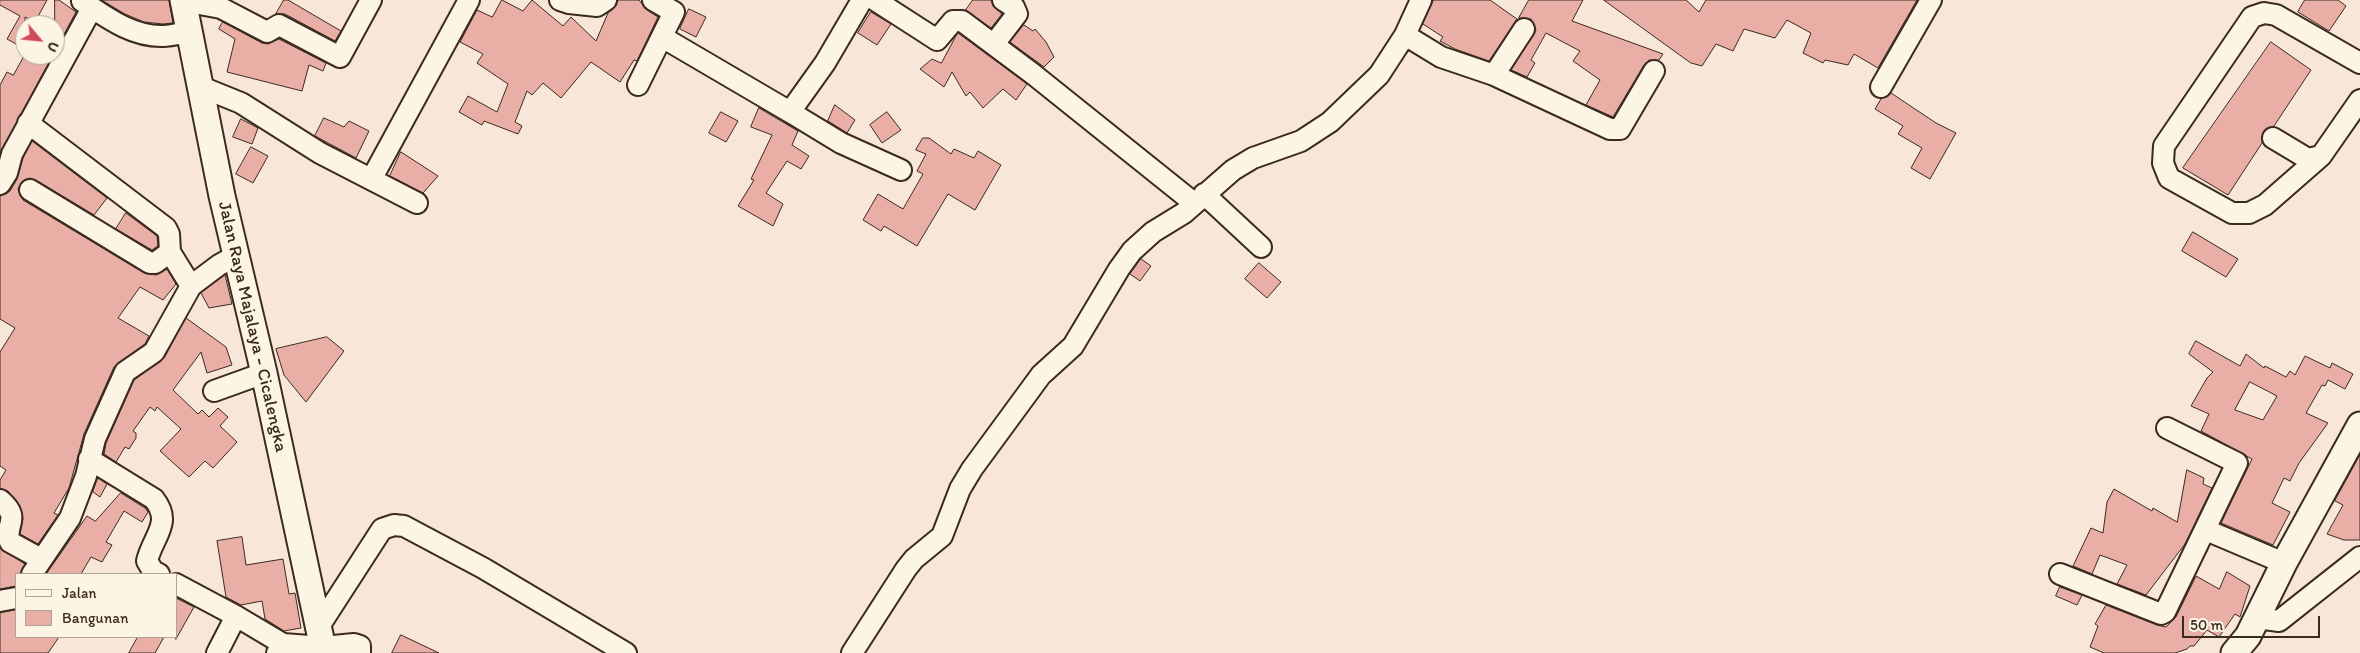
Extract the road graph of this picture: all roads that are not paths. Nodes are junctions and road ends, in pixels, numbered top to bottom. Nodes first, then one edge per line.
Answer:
1 (371, 0) edge
2 (469, 0) edge
3 (560, 0) edge
4 (606, 0) edge
5 (653, 0) edge
6 (1003, 0) edge
7 (1421, 0) edge
8 (1931, 0) edge
9 (183, 1) edge
10 (861, 1) edge
11 (86, 4) edge
12 (677, 6) edge
13 (1524, 29) dead end
14 (190, 31) junction
15 (1405, 35) junction
16 (662, 37) junction
17 (994, 44) junction
18 (2360, 63) edge
19 (1654, 71) dead end
20 (1494, 75) junction
21 (638, 85) dead end
22 (199, 86) junction
23 (1881, 86) dead end
24 (2360, 100) edge
25 (790, 112) junction
26 (28, 123) junction
27 (2273, 138) dead end
28 (2321, 156) junction
29 (901, 170) dead end
30 (372, 178) junction
31 (0, 184) edge
32 (30, 190) dead end
33 (1199, 199) junction
34 (417, 203) dead end
35 (1261, 247) dead end
36 (170, 252) junction
37 (238, 255) junction
38 (191, 286) junction
39 (264, 373) junction
40 (214, 391) dead end
41 (2360, 425) edge
42 (2167, 428) dead end
43 (89, 459) junction
44 (0, 500) edge
45 (2206, 530) junction
46 (2360, 557) edge
47 (2284, 562) junction
48 (36, 567) edge
49 (157, 573) edge
50 (2060, 574) dead end
51 (178, 585) edge
52 (15, 598) edge
53 (0, 601) edge
54 (236, 616) junction
55 (2257, 618) junction
56 (322, 643) edge
57 (280, 648) edge
58 (216, 653) edge
59 (360, 653) edge
60 (626, 653) edge
61 (852, 653) edge
62 (2234, 653) edge

1 - 9 street
2 - 30 street
3 - 4 street
5 - 12 street
6 - 17 street
7 - 15 street
8 - 23 street
9 - 14 main road, Jalan Raya Majalaya - Cicalengka
10 - 17 street
10 - 25 street
11 - 14 street
11 - 26 street
12 - 16 street
13 - 20 street
14 - 22 main road, Jalan Raya Majalaya - Cicalengka
15 - 20 street
15 - 33 street
16 - 21 street
16 - 25 street
17 - 33 street
18 - 28 street
19 - 20 street
22 - 30 street
22 - 37 main road, Jalan Raya Majalaya - Cicalengka
24 - 28 street
25 - 29 street
26 - 31 street
26 - 36 street
27 - 28 street
30 - 34 street
32 - 36 street
33 - 35 street
33 - 61 street
36 - 38 street
37 - 38 street
37 - 39 main road, Jalan Raya Majalaya - Cicalengka
38 - 43 street
39 - 40 street
39 - 56 main road, Jalan Raya Majalaya - Cicalengka
41 - 47 main road
42 - 45 street
43 - 48 street
43 - 49 street
44 - 48 street
45 - 47 street
45 - 50 street
46 - 55 street
47 - 55 main road
51 - 54 street
52 - 53 street
54 - 57 street
54 - 58 street
55 - 62 main road
56 - 57 street
56 - 59 street
56 - 60 street

